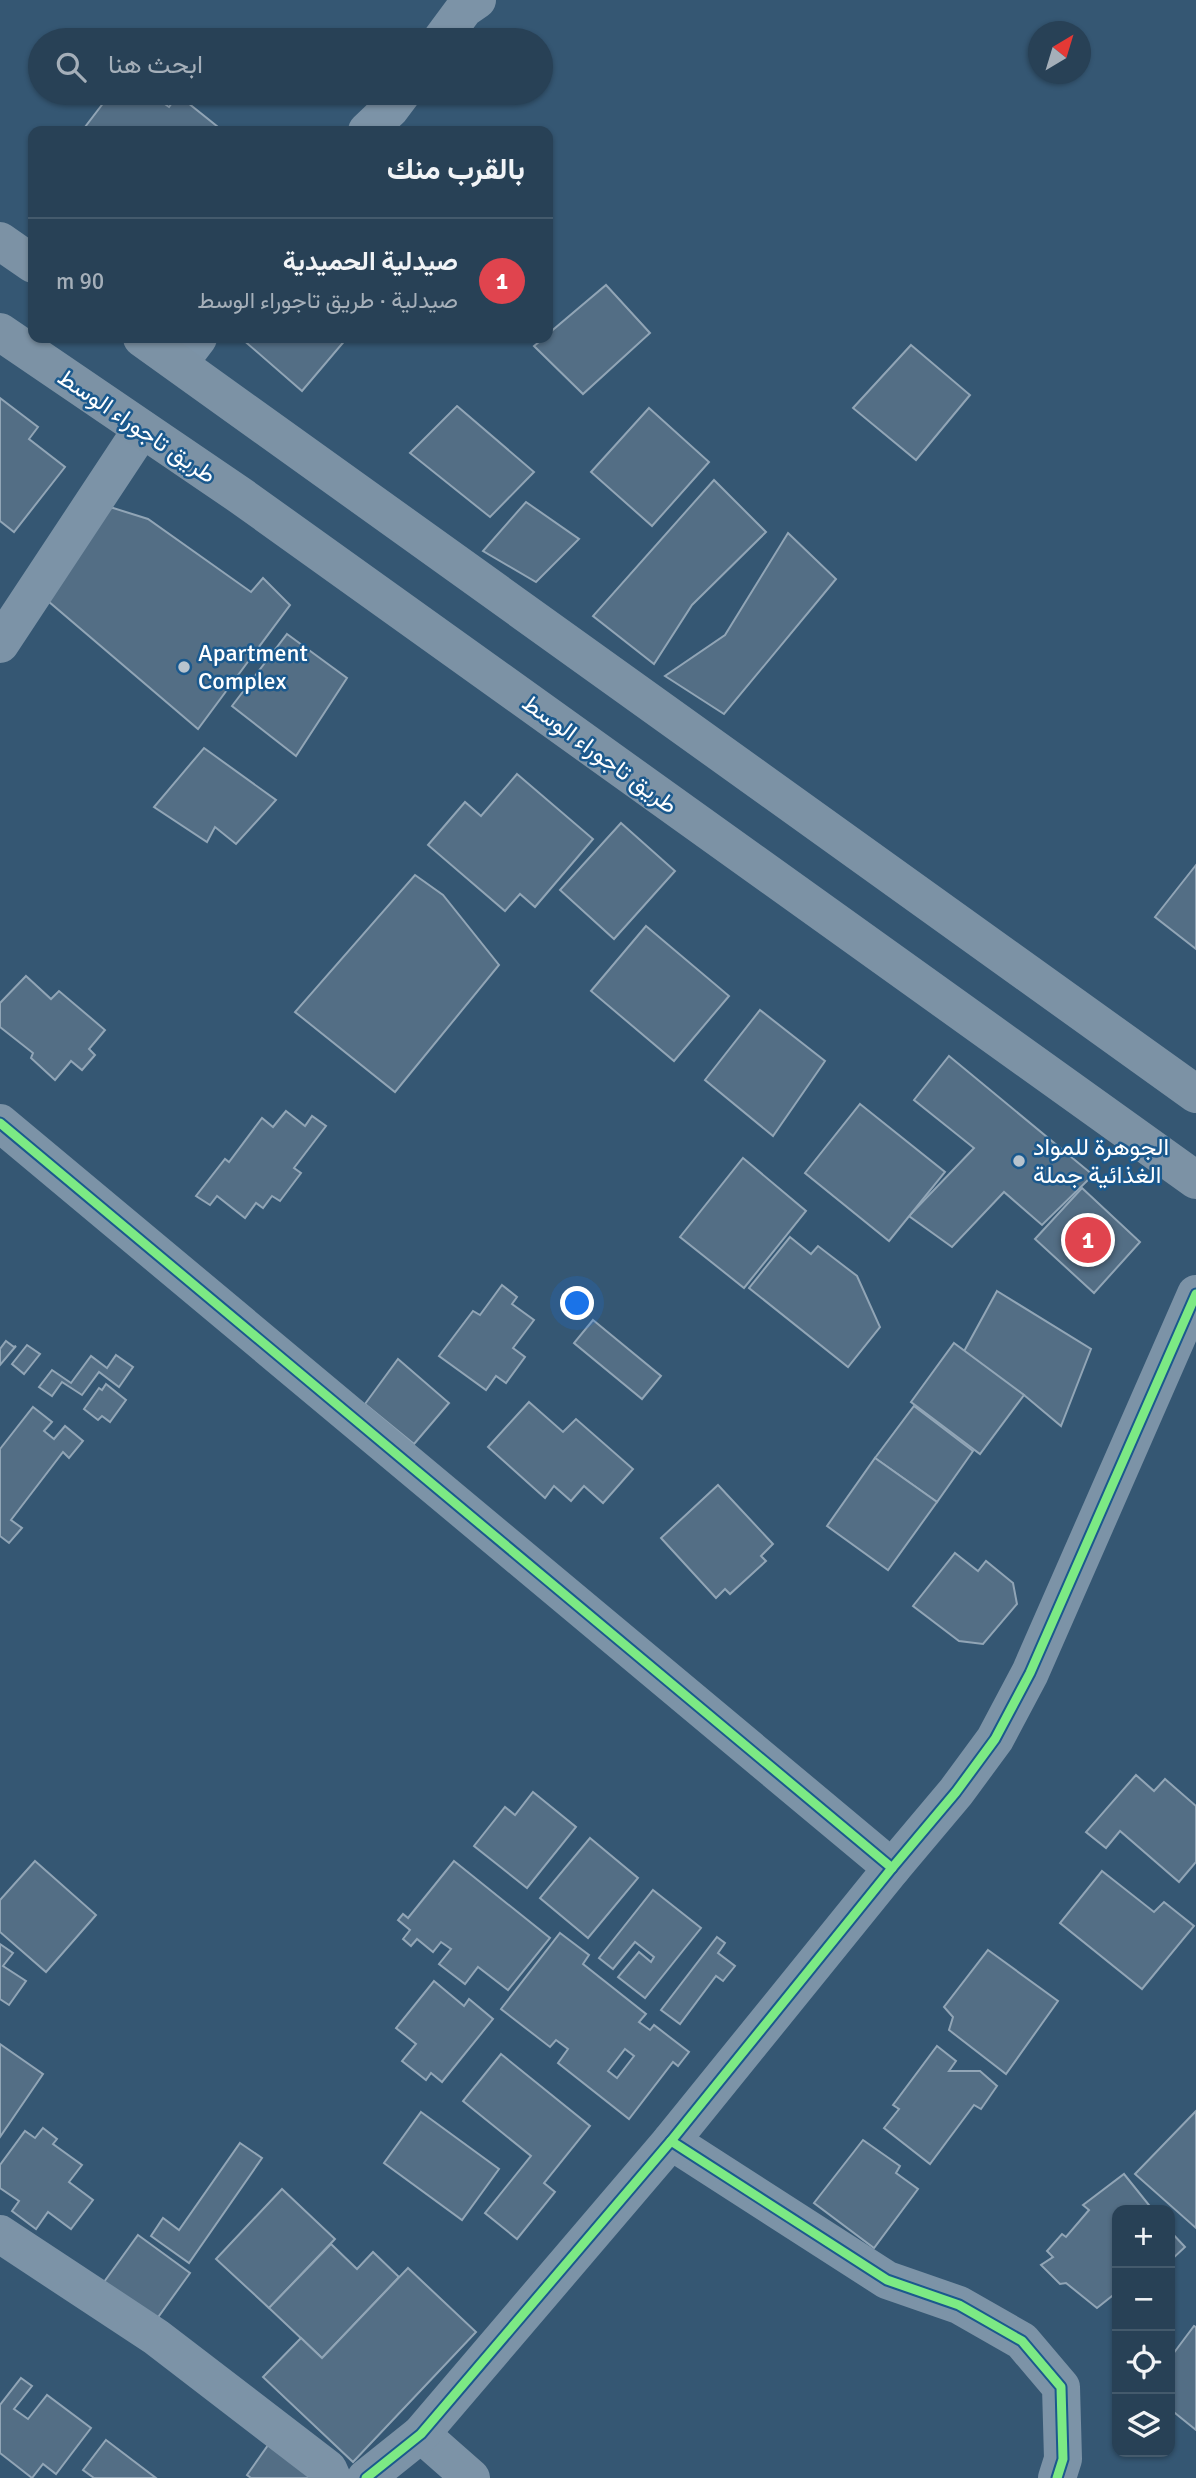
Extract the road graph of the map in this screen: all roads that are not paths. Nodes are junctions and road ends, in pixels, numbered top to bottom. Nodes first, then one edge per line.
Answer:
1 (477, 0) edge
2 (450, 28) edge
3 (393, 105) edge
4 (372, 126) edge
5 (0, 241) edge
6 (28, 261) edge
7 (0, 332) edge
8 (160, 343) edge
9 (189, 351) edge
10 (142, 429) junction
11 (0, 644) edge
12 (1196, 1094) edge
13 (0, 1123) edge
14 (1196, 1180) edge
15 (1196, 1294) edge
16 (892, 1868) junction
17 (671, 2141) junction
18 (0, 2234) edge
19 (421, 2434) junction
20 (332, 2478) edge
21 (366, 2478) edge
22 (471, 2478) edge
23 (1057, 2478) edge

1 - 2 street
3 - 4 street
5 - 6 main road
7 - 10 main road, طريق تاجوراء الوسط
8 - 9 main road
9 - 12 main road
10 - 11 street
10 - 14 main road, طريق تاجوراء الوسط
13 - 16 street
15 - 16 street
16 - 17 street
17 - 19 street
17 - 23 street
18 - 20 street
19 - 21 street
19 - 22 street

